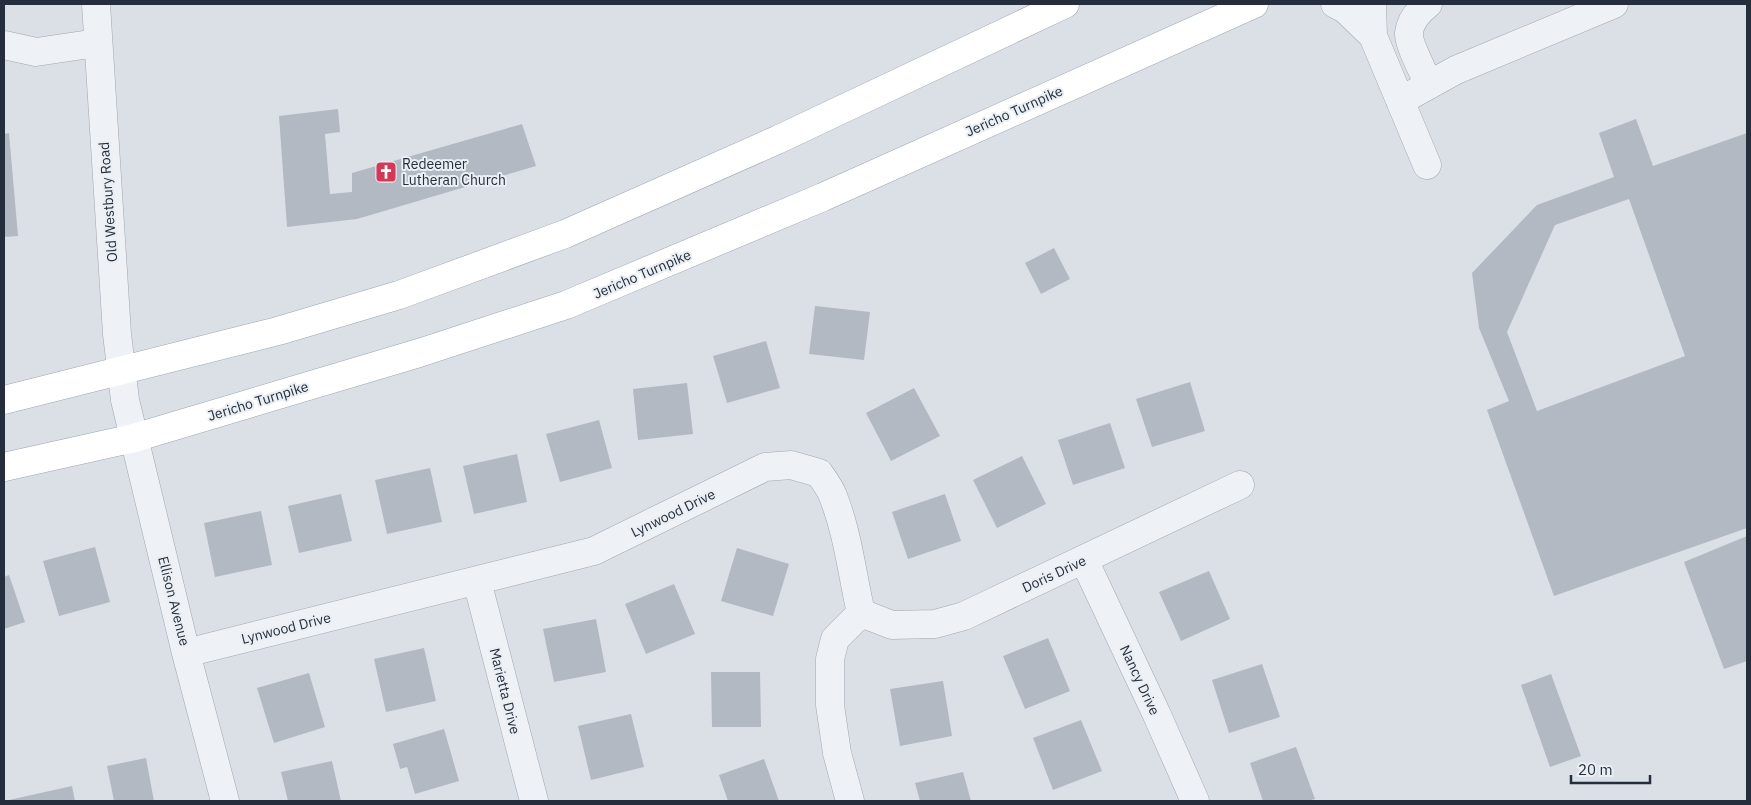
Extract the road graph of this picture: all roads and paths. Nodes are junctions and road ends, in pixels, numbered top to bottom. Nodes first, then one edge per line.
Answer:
1 (96, 4) edge
2 (1065, 4) edge
3 (1254, 4) edge
4 (1335, 4) edge
5 (1372, 4) edge
6 (1428, 4) edge
7 (1614, 4) edge
8 (1373, 36) junction
9 (97, 43) junction
10 (4, 45) edge
11 (1429, 85) junction
12 (1400, 101) junction
13 (1427, 165) dead end
14 (122, 370) junction
15 (4, 400) edge
16 (125, 400) joint
17 (134, 438) junction
18 (4, 468) edge
19 (1240, 485) dead end
20 (1084, 560) junction
21 (477, 581) junction
22 (861, 614) junction
23 (186, 653) junction
24 (225, 801) edge
25 (534, 801) edge
26 (850, 801) edge
27 (1195, 801) edge

1 - 9 street, Old Westbury Road
2 - 14 main road
3 - 17 main road, Jericho Turnpike
4 - 8 street
5 - 8 street
6 - 11 street
7 - 11 street
8 - 12 street
9 - 10 street
9 - 14 street, Old Westbury Road
11 - 12 street
12 - 13 street
14 - 15 main road
14 - 16 street, Old Westbury Road
16 - 17 street, Ellison Avenue
17 - 18 main road, Jericho Turnpike
17 - 23 street, Ellison Avenue
19 - 20 street, Doris Drive
20 - 22 street, Doris Drive
20 - 27 street, Nancy Drive
21 - 22 street, Lynwood Drive
21 - 23 street, Lynwood Drive
21 - 25 street, Marietta Drive
22 - 26 street
23 - 24 street, Ellison Avenue

